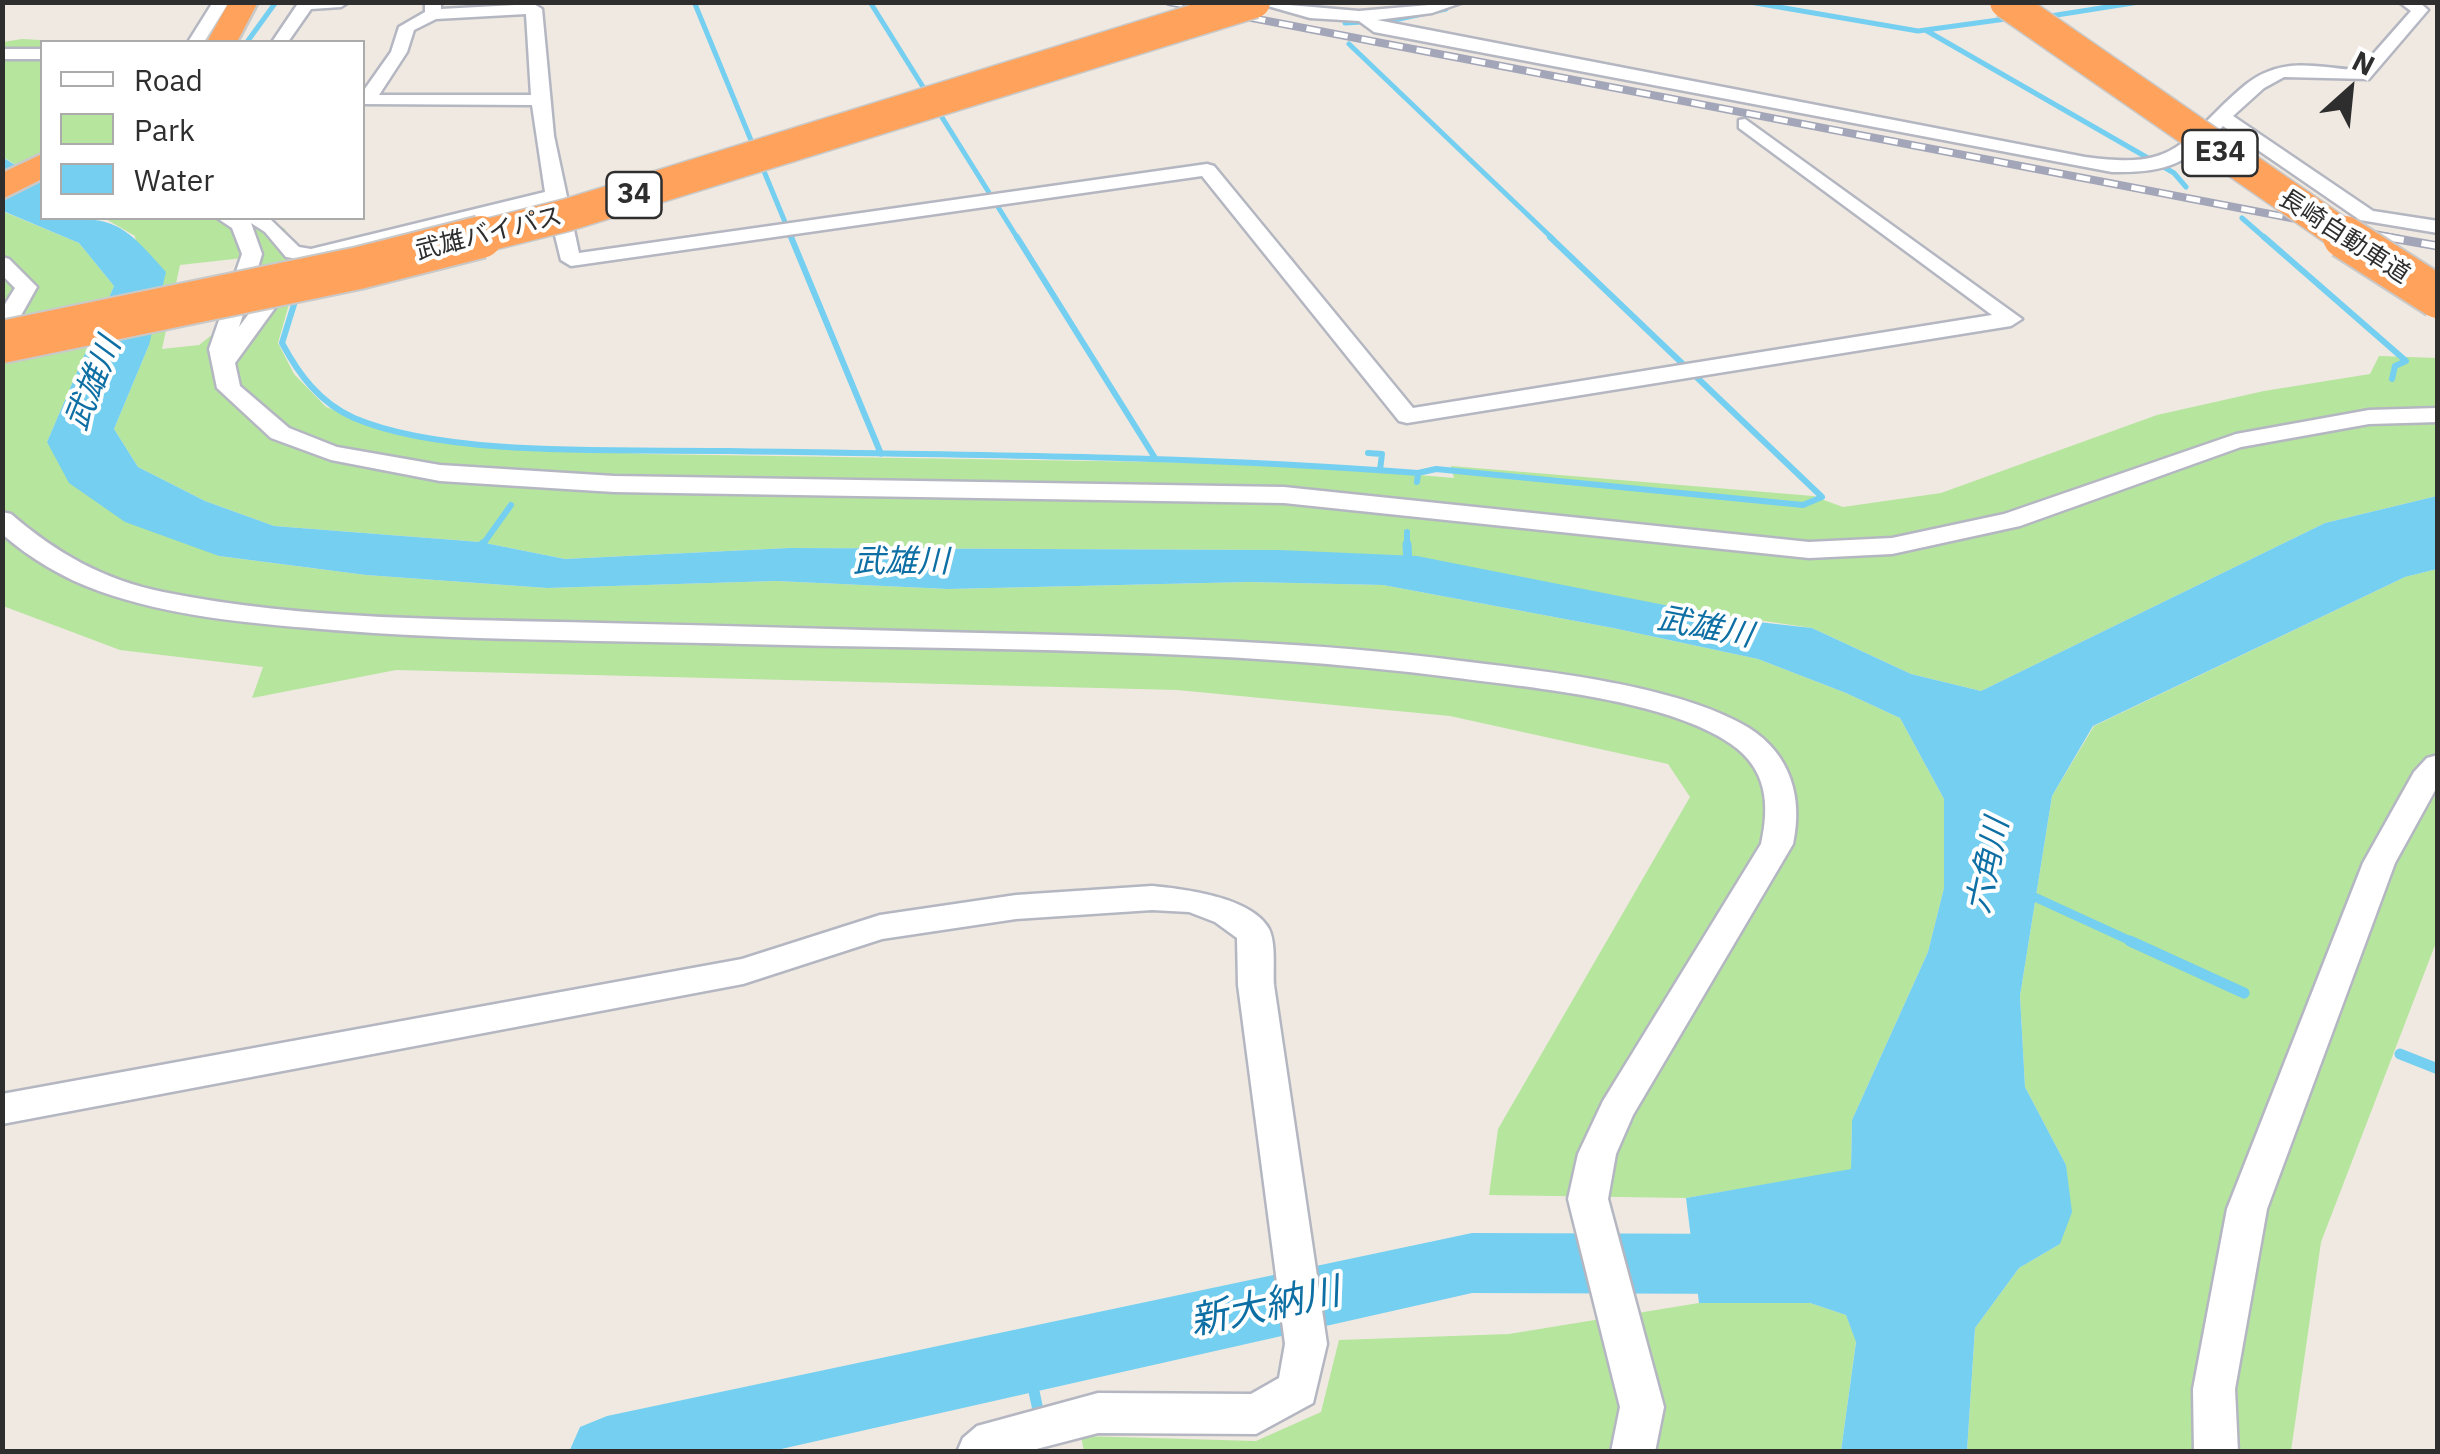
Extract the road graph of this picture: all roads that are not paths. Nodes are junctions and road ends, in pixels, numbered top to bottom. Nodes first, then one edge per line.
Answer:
1 (221, 2) edge
2 (244, 2) edge
3 (341, 2) edge
4 (1254, 2) edge
5 (1264, 2) edge
6 (1456, 2) edge
7 (2006, 2) edge
8 (2035, 2) edge
9 (2407, 2) edge
10 (307, 3) edge
11 (433, 8) edge
12 (1364, 16) junction
13 (197, 40) edge
14 (223, 40) edge
15 (281, 40) edge
16 (1104, 49) junction
17 (2, 54) edge
18 (40, 54) edge
19 (538, 100) junction
20 (2220, 116) junction
21 (1745, 124) dead end
22 (40, 167) edge
23 (2, 188) edge
24 (553, 196) junction
25 (241, 220) edge
26 (2438, 226) edge
27 (277, 243) junction
28 (2, 263) edge
29 (2438, 275) edge
30 (2438, 298) edge
31 (2, 330) edge
32 (2, 342) edge
33 (223, 363) junction
34 (2438, 400) edge
35 (2438, 415) edge
36 (2369, 417) junction
37 (2, 520) edge
38 (2438, 764) edge
39 (2, 1109) edge
40 (986, 1446) edge
41 (1633, 1452) edge
42 (2216, 1452) edge

1 - 13 street
2 - 14 highway
3 - 10 street
4 - 16 highway, 武雄バイパス / 34, bridge
5 - 12 street
5 - 16 highway, bridge
6 - 12 street
7 - 30 highway, 長崎自動車道 / E34, bridge
8 - 29 highway, 長崎自動車道 / E34
9 - 20 street
10 - 15 street
11 - 19 street
11 - 19 street
12 - 20 street
16 - 32 highway, 武雄バイパス / 34, bridge
17 - 18 street
19 - 24 street
20 - 26 street
21 - 24 street
22 - 23 highway
24 - 27 street
25 - 27 street
25 - 33 street
27 - 33 street
28 - 31 street
33 - 36 street
34 - 36 street
35 - 36 street
37 - 41 street
38 - 42 street
39 - 40 street

